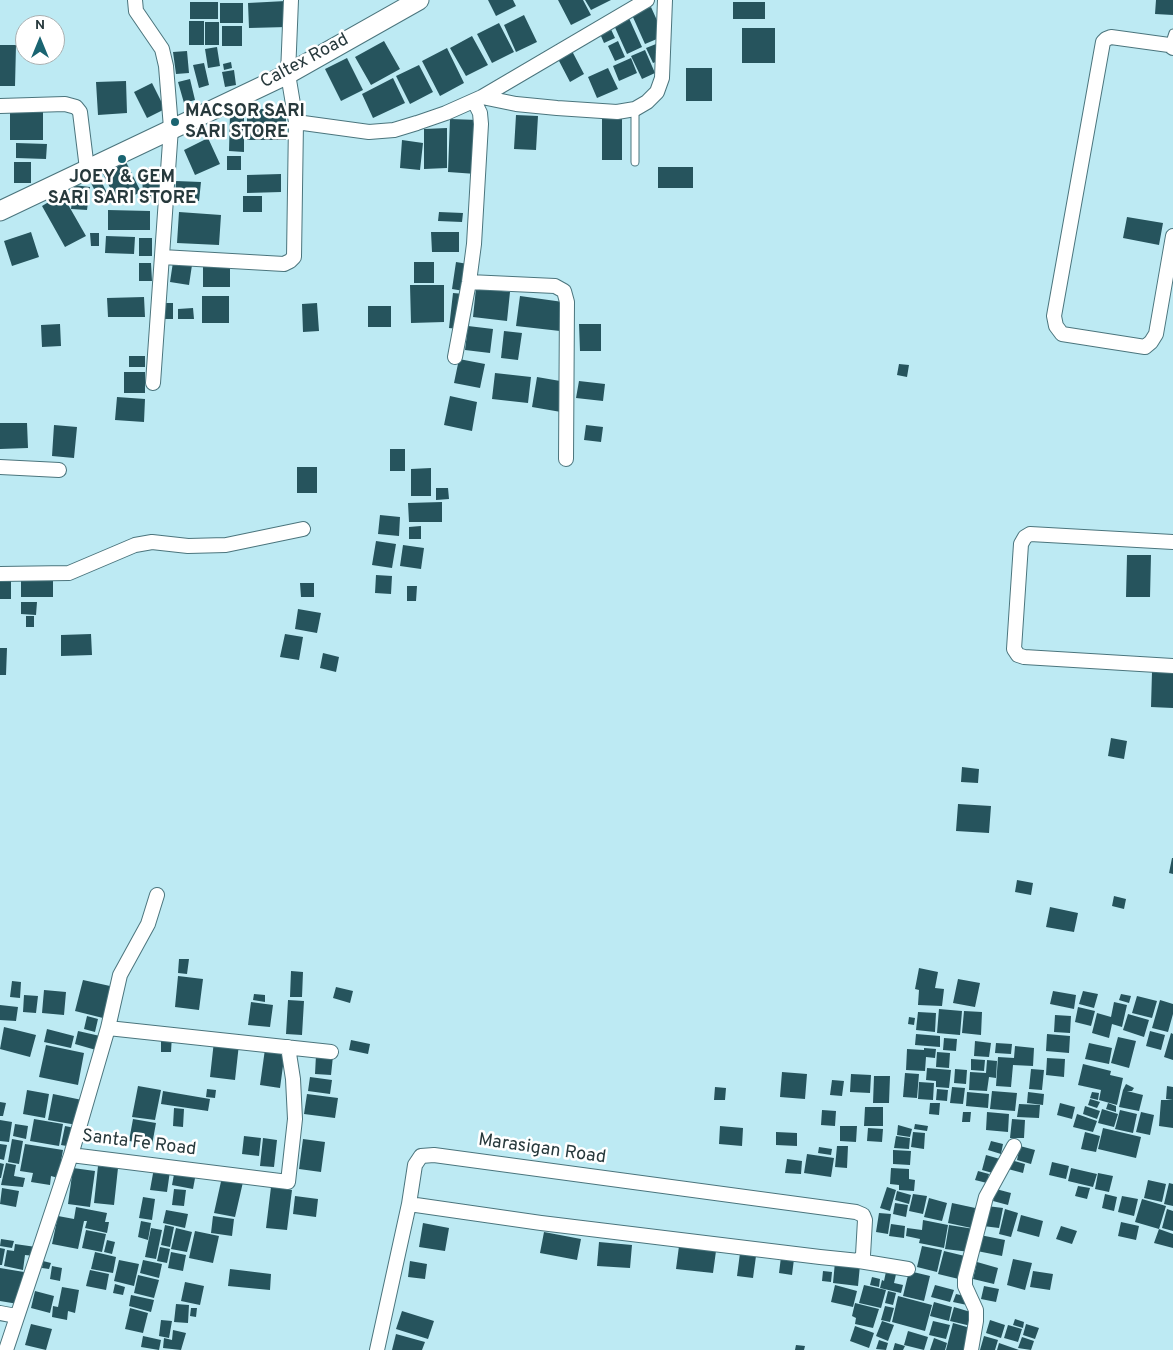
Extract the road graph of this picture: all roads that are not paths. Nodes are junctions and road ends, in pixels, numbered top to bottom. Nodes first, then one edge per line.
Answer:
1 (135, 0) edge
2 (291, 0) edge
3 (419, 0) edge
4 (647, 0) edge
5 (665, 0) edge
6 (1172, 42) edge
7 (288, 74) junction
8 (478, 99) junction
9 (0, 106) edge
10 (635, 109) junction
11 (296, 122) junction
12 (171, 128) junction
13 (635, 162) dead end
14 (87, 169) junction
15 (0, 211) edge
16 (1173, 236) edge
17 (162, 257) junction
18 (469, 282) junction
19 (455, 357) dead end
20 (153, 383) dead end
21 (566, 459) dead end
22 (0, 467) edge
23 (59, 470) dead end
24 (304, 529) dead end
25 (1173, 542) edge
26 (0, 574) edge
27 (1173, 666) edge
28 (157, 895) dead end
29 (108, 1028) junction
30 (288, 1047) junction
31 (331, 1052) dead end
32 (1014, 1146) dead end
33 (71, 1154) junction
34 (409, 1204) junction
35 (859, 1261) junction
36 (908, 1268) dead end
37 (0, 1314) edge
38 (16, 1316) junction
39 (6, 1350) edge
40 (377, 1350) edge
41 (971, 1350) edge

1 - 12 street
2 - 7 street
3 - 7 street, Caltex Road
4 - 8 street
5 - 10 street
6 - 16 street
7 - 11 street
7 - 12 street, Caltex Road
8 - 10 street
8 - 11 street
8 - 18 street
9 - 14 street
10 - 13 lane
11 - 17 street
12 - 14 street, Caltex Road
12 - 17 street
14 - 15 street, Caltex Road
17 - 20 street
18 - 19 street
18 - 21 street
22 - 23 street
24 - 26 street
25 - 27 street
28 - 29 street
29 - 30 street
29 - 33 street
30 - 31 street
30 - 33 street, Santa Fe Road
32 - 41 street
33 - 38 street, Santa Fe Road
34 - 35 street
34 - 35 street, Marasigan Road
34 - 40 street, Marasigan Road
35 - 36 street
37 - 38 street
38 - 39 street, Santa Fe Road

